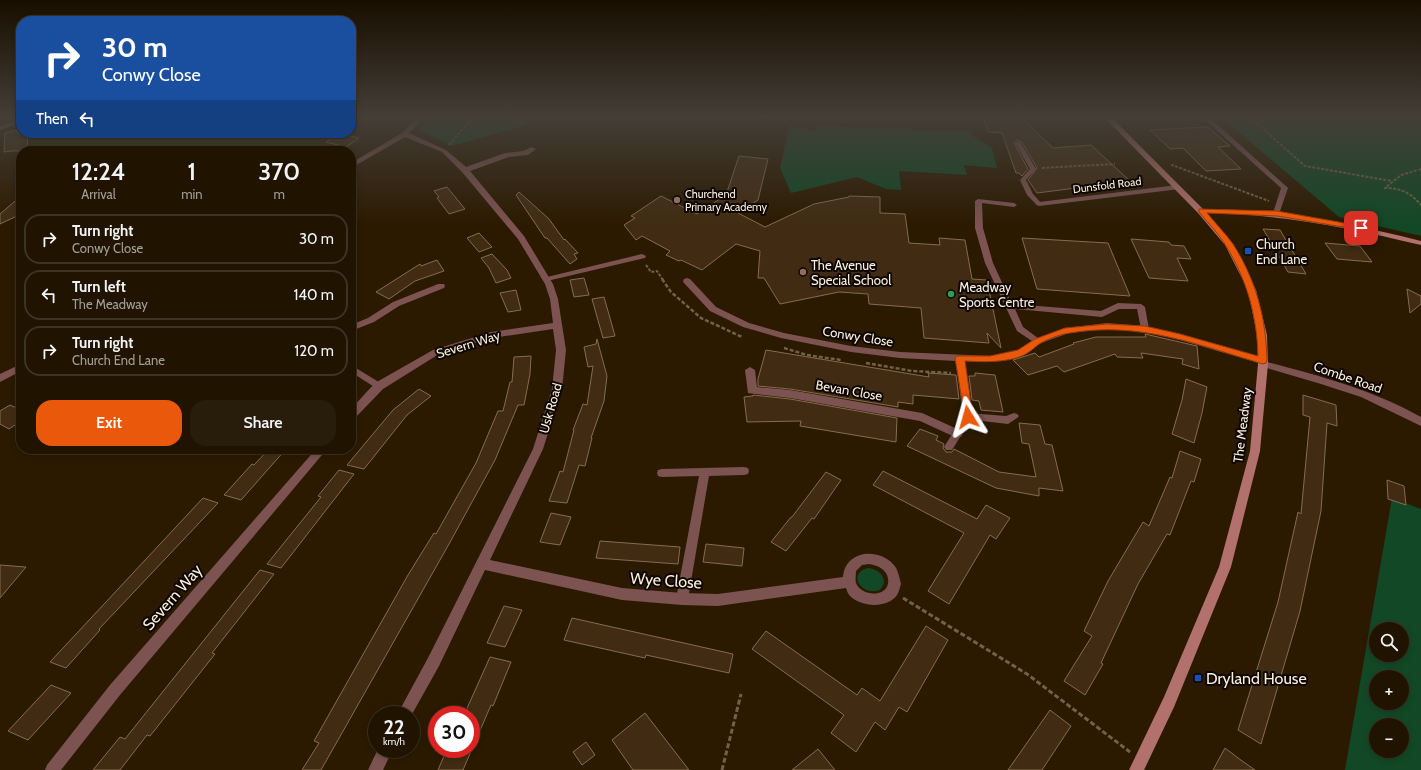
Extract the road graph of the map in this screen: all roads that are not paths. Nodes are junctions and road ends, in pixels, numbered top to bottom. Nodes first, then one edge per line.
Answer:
1 (373, 153) edge
2 (446, 153) edge
3 (525, 153) edge
4 (1024, 153) edge
5 (1143, 153) edge
6 (1245, 153) edge
7 (356, 163) edge
8 (465, 170) junction
9 (1177, 187) junction
10 (1039, 204) joint
11 (1014, 205) dead end
12 (1279, 209) junction
13 (1201, 211) junction
14 (1421, 243) edge
15 (642, 256) dead end
16 (547, 279) junction
17 (687, 281) dead end
18 (442, 286) dead end
19 (1010, 306) junction
20 (558, 325) junction
21 (356, 326) edge
22 (1145, 329) junction
23 (1038, 341) junction
24 (960, 358) junction
25 (1263, 362) junction
26 (16, 369) edge
27 (750, 370) dead end
28 (356, 371) edge
29 (0, 378) edge
30 (379, 386) junction
31 (356, 410) edge
32 (1014, 416) dead end
33 (968, 417) junction
34 (1421, 422) edge
35 (957, 434) junction
36 (949, 447) dead end
37 (318, 454) edge
38 (744, 471) dead end
39 (705, 472) junction
40 (662, 473) dead end
41 (482, 564) junction
42 (849, 582) junction
43 (682, 599) junction
44 (409, 706) edge
45 (381, 758) edge
46 (52, 770) edge
47 (375, 770) edge
48 (1136, 770) edge

1 - 7 street
2 - 8 street, Usk Road
3 - 8 street
4 - 10 lane
5 - 9 street, The Meadway
6 - 12 lane
8 - 16 street, Usk Road
9 - 10 street, Dunsfold Road
9 - 13 street, The Meadway
11 - 19 lane
12 - 13 street
12 - 14 street
13 - 25 street, The Meadway
15 - 16 lane
16 - 20 street, Usk Road
17 - 24 street, Conwy Close
18 - 21 lane
19 - 22 lane
19 - 23 lane
20 - 30 street, Severn Way
20 - 41 street, Usk Road
22 - 23 street, Conwy Close
22 - 25 street, Conwy Close
23 - 24 street, Conwy Close
24 - 33 street
25 - 34 street, Combe Road
25 - 48 street, The Meadway
26 - 29 street
27 - 35 street, Bevan Close
28 - 30 lane
30 - 31 street, Severn Way
32 - 33 lane
33 - 35 street
35 - 36 lane
37 - 46 street, Severn Way
38 - 39 lane
39 - 40 lane
39 - 43 lane
41 - 43 street, Wye Close
41 - 44 street, Usk Road
42 - 42 street
42 - 43 street, Wye Close
45 - 47 street

